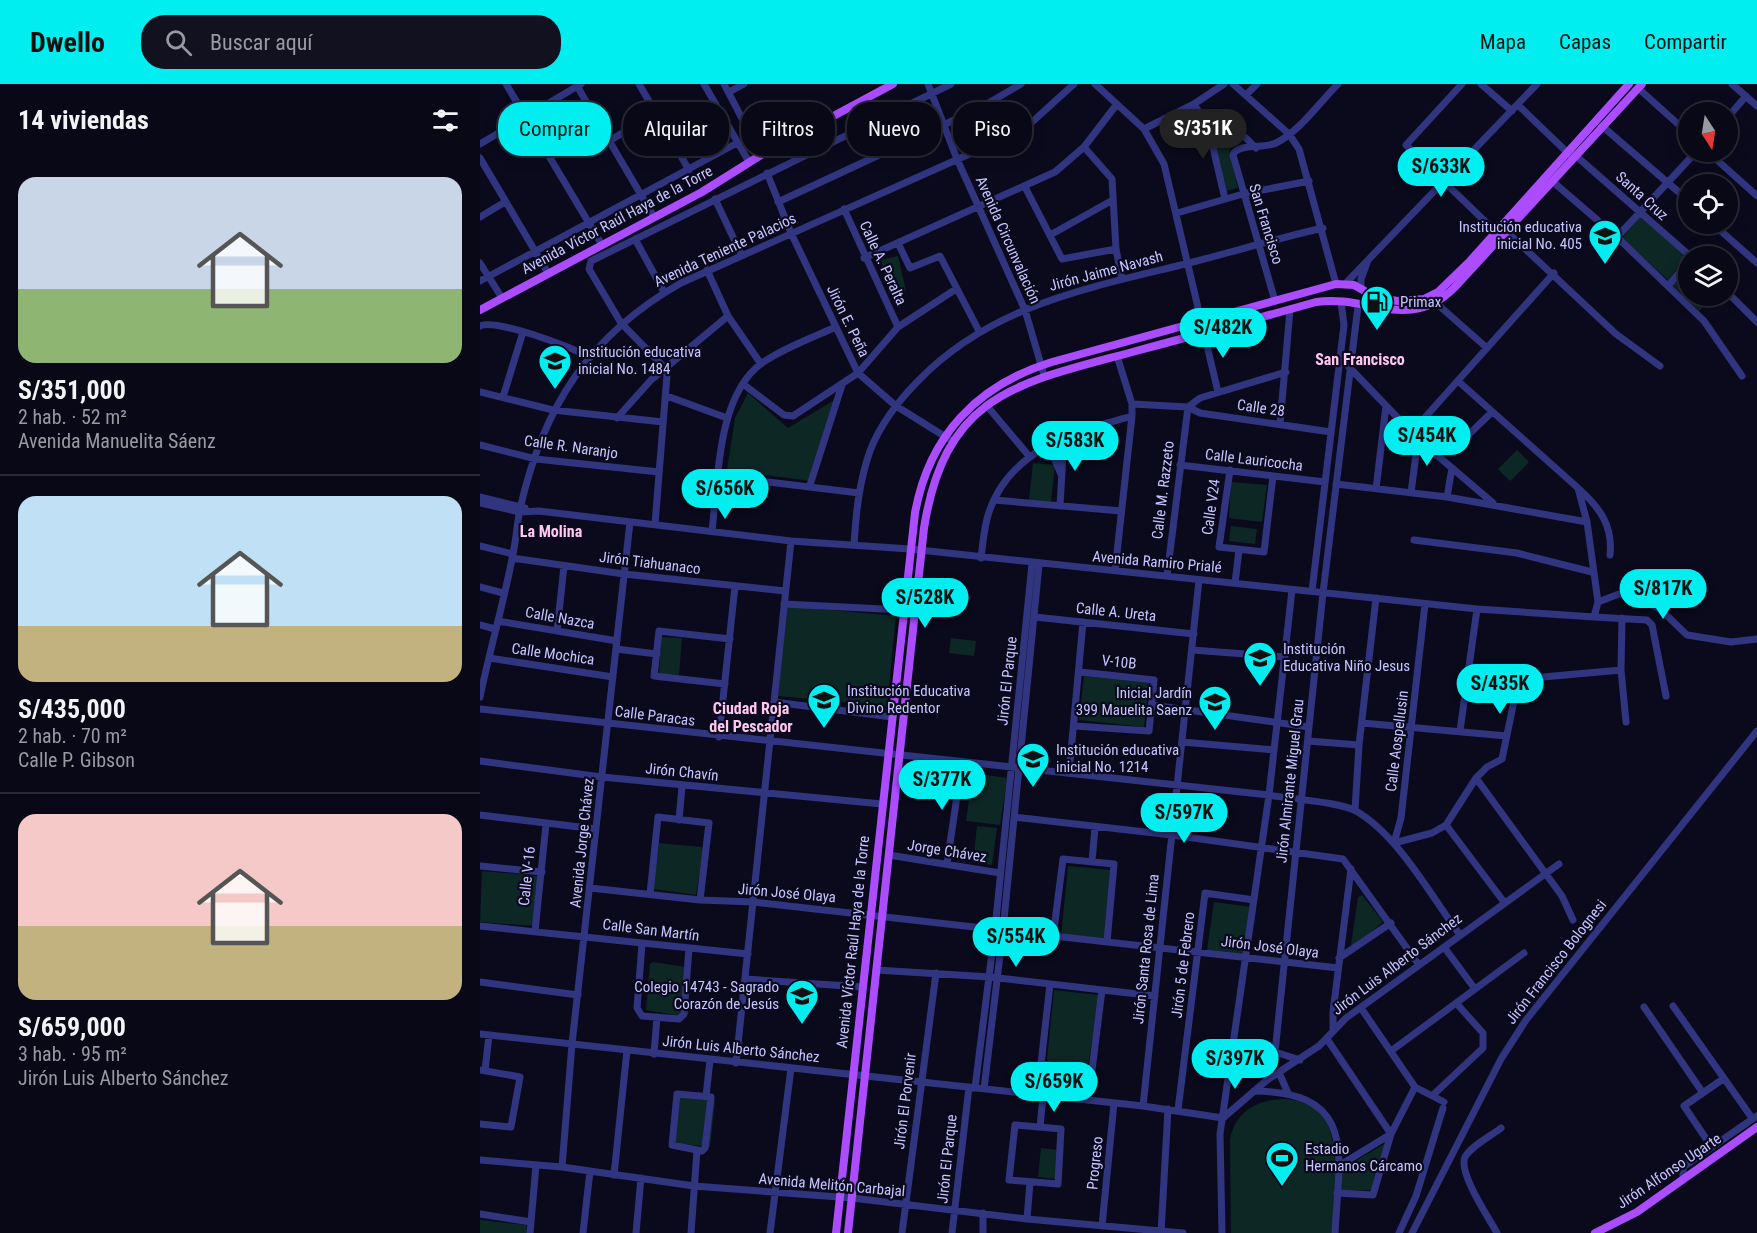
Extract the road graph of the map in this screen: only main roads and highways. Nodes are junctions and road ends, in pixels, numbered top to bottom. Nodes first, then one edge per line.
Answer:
1 (893, 84) edge
2 (1629, 84) edge
3 (1640, 86) edge
4 (1571, 155) junction
5 (1341, 284) junction
6 (1361, 287) junction
7 (1341, 302) junction
8 (1358, 306) junction
9 (480, 310) edge
10 (949, 440) junction
11 (1757, 1127) edge
12 (1597, 1232) edge
13 (836, 1233) edge
14 (848, 1233) edge

1 - 9 main road, Avenida Víctor Raúl Haya de la Torre
2 - 4 main road, Avenida Víctor Raúl Haya de la Torre
3 - 4 main road, Avenida Víctor Raúl Haya de la Torre
4 - 6 main road, Avenida Víctor Raúl Haya de la Torre
4 - 8 main road, Avenida Víctor Raúl Haya de la Torre
5 - 6 main road, Avenida Víctor Raúl Haya de la Torre
5 - 7 main road
5 - 10 main road, Avenida Víctor Raúl Haya de la Torre
6 - 8 main road
7 - 8 main road, Avenida Víctor Raúl Haya de la Torre
7 - 10 main road, Avenida Víctor Raúl Haya de la Torre
10 - 13 main road, Avenida Víctor Raúl Haya de la Torre
10 - 14 main road, Avenida Víctor Raúl Haya de la Torre
11 - 12 main road, Jirón Alfonso Ugarte

